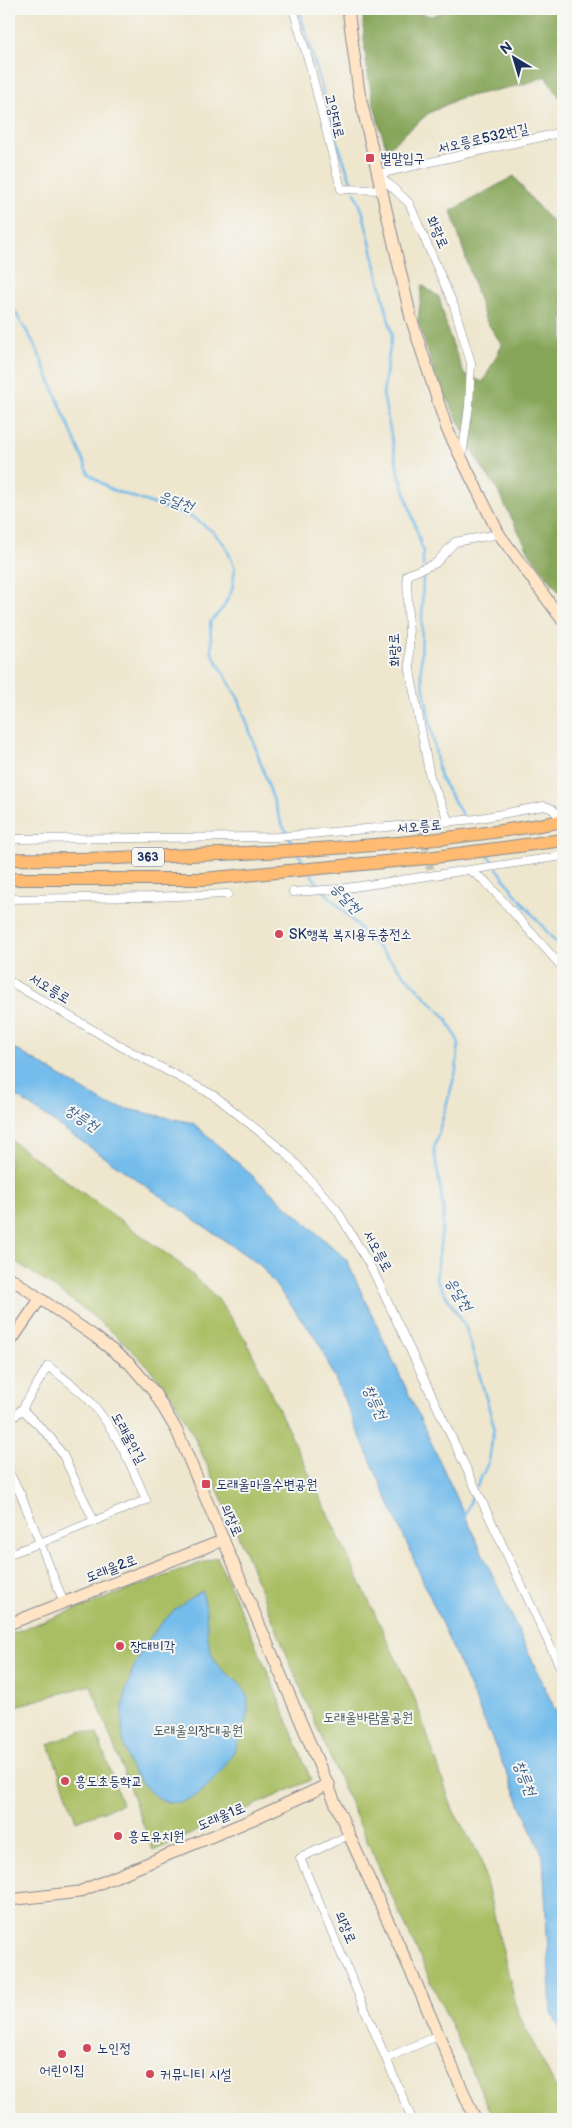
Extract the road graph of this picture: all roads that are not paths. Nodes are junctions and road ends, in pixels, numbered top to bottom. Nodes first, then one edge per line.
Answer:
1 (293, 9) edge
2 (348, 9) edge
3 (563, 132) edge
4 (378, 174) junction
5 (382, 190) junction
6 (461, 458) junction
7 (499, 534) junction
8 (563, 621) edge
9 (452, 821) junction
10 (562, 821) edge
11 (9, 839) edge
12 (563, 840) edge
13 (563, 856) edge
14 (9, 859) edge
15 (471, 871) junction
16 (9, 879) edge
17 (293, 892) dead end
18 (228, 894) dead end
19 (9, 899) edge
20 (563, 968) edge
21 (9, 981) edge
22 (9, 1277) edge
23 (40, 1299) junction
24 (9, 1344) edge
25 (22, 1409) junction
26 (9, 1422) edge
27 (9, 1472) edge
28 (94, 1521) junction
29 (224, 1540) junction
30 (40, 1543) junction
31 (9, 1554) edge
32 (64, 1603) junction
33 (9, 1624) edge
34 (563, 1673) edge
35 (329, 1784) junction
36 (349, 1835) junction
37 (9, 1900) edge
38 (439, 2035) junction
39 (387, 2058) junction
40 (412, 2119) edge
41 (475, 2119) edge

1 - 5 street, 고양대로
2 - 4 street
3 - 4 street, 서오릉로532번길
4 - 5 street
4 - 6 street, 화랑로
5 - 6 street
6 - 7 street
7 - 8 street
7 - 9 street, 화랑로
9 - 10 street
9 - 11 street
10 - 14 main road, 서오릉로 / 363
12 - 16 main road, 363
13 - 15 street
15 - 17 street
15 - 20 street
18 - 19 street
21 - 34 street, 서오릉로
22 - 23 street, 의장로
23 - 24 street
23 - 29 street, 의장로
25 - 26 street, 도래울안길
25 - 28 street
25 - 28 street, 도래울안길
27 - 30 street
28 - 30 street, 도래울안길
29 - 32 street, 도래울2로
29 - 35 street, 의장로
30 - 31 street, 도래울안길
30 - 32 street
32 - 33 street, 도래울2로
35 - 36 street, 의장로
35 - 37 street, 도래울1로
36 - 38 street, 의장로
36 - 39 street, 의장로
38 - 39 street
38 - 41 street, 의장로
39 - 40 street, 의장로

